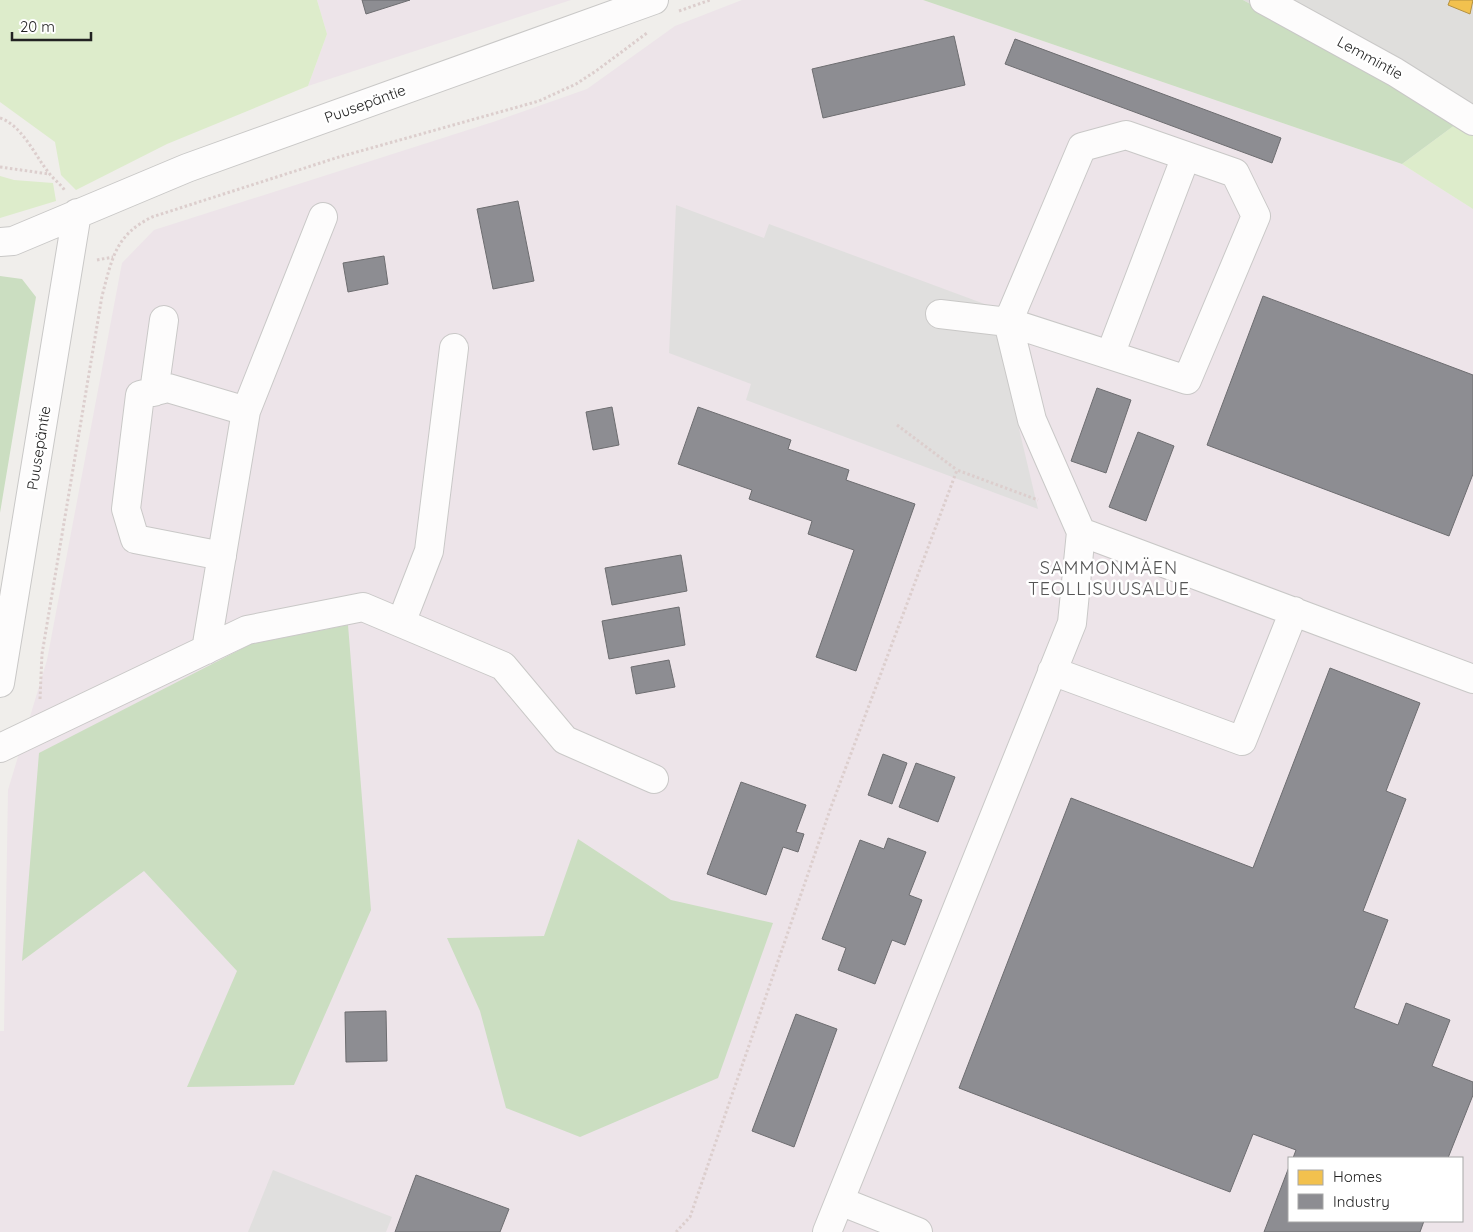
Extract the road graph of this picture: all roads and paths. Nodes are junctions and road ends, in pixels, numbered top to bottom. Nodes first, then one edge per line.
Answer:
1 (654, 0) edge
2 (1264, 0) edge
3 (0, 118) edge
4 (1473, 121) edge
5 (1186, 156) junction
6 (0, 167) edge
7 (49, 174) junction
8 (77, 213) junction
9 (323, 217) dead end
10 (0, 242) edge
11 (940, 314) dead end
12 (164, 320) dead end
13 (1008, 322) junction
14 (454, 348) dead end
15 (1110, 355) junction
16 (154, 392) junction
17 (246, 412) junction
18 (897, 425) dead end
19 (957, 470) junction
20 (1077, 522) junction
21 (222, 556) junction
22 (1294, 611) junction
23 (401, 623) junction
24 (206, 650) junction
25 (1052, 671) junction
26 (1473, 678) edge
27 (0, 684) edge
28 (0, 748) edge
29 (654, 779) dead end
30 (840, 1201) junction
31 (676, 1232) edge
32 (827, 1232) edge
33 (918, 1232) edge

1 - 8 street, Puusepäntie
2 - 4 street, Lemmintie
3 - 7 path
5 - 13 street
5 - 15 street
5 - 15 street
6 - 7 path
7 - 8 path
8 - 10 street, Puusepäntie
8 - 27 street, Puusepäntie
9 - 17 street
11 - 13 street
12 - 16 street
13 - 15 street
13 - 20 street
14 - 23 street
16 - 17 street
16 - 21 street
17 - 21 street
18 - 19 path
19 - 20 path
19 - 31 path
20 - 22 street
20 - 25 street
21 - 24 street
22 - 25 street
22 - 26 street
23 - 24 street
23 - 29 street
24 - 28 street
25 - 30 street
30 - 32 street
30 - 33 street

